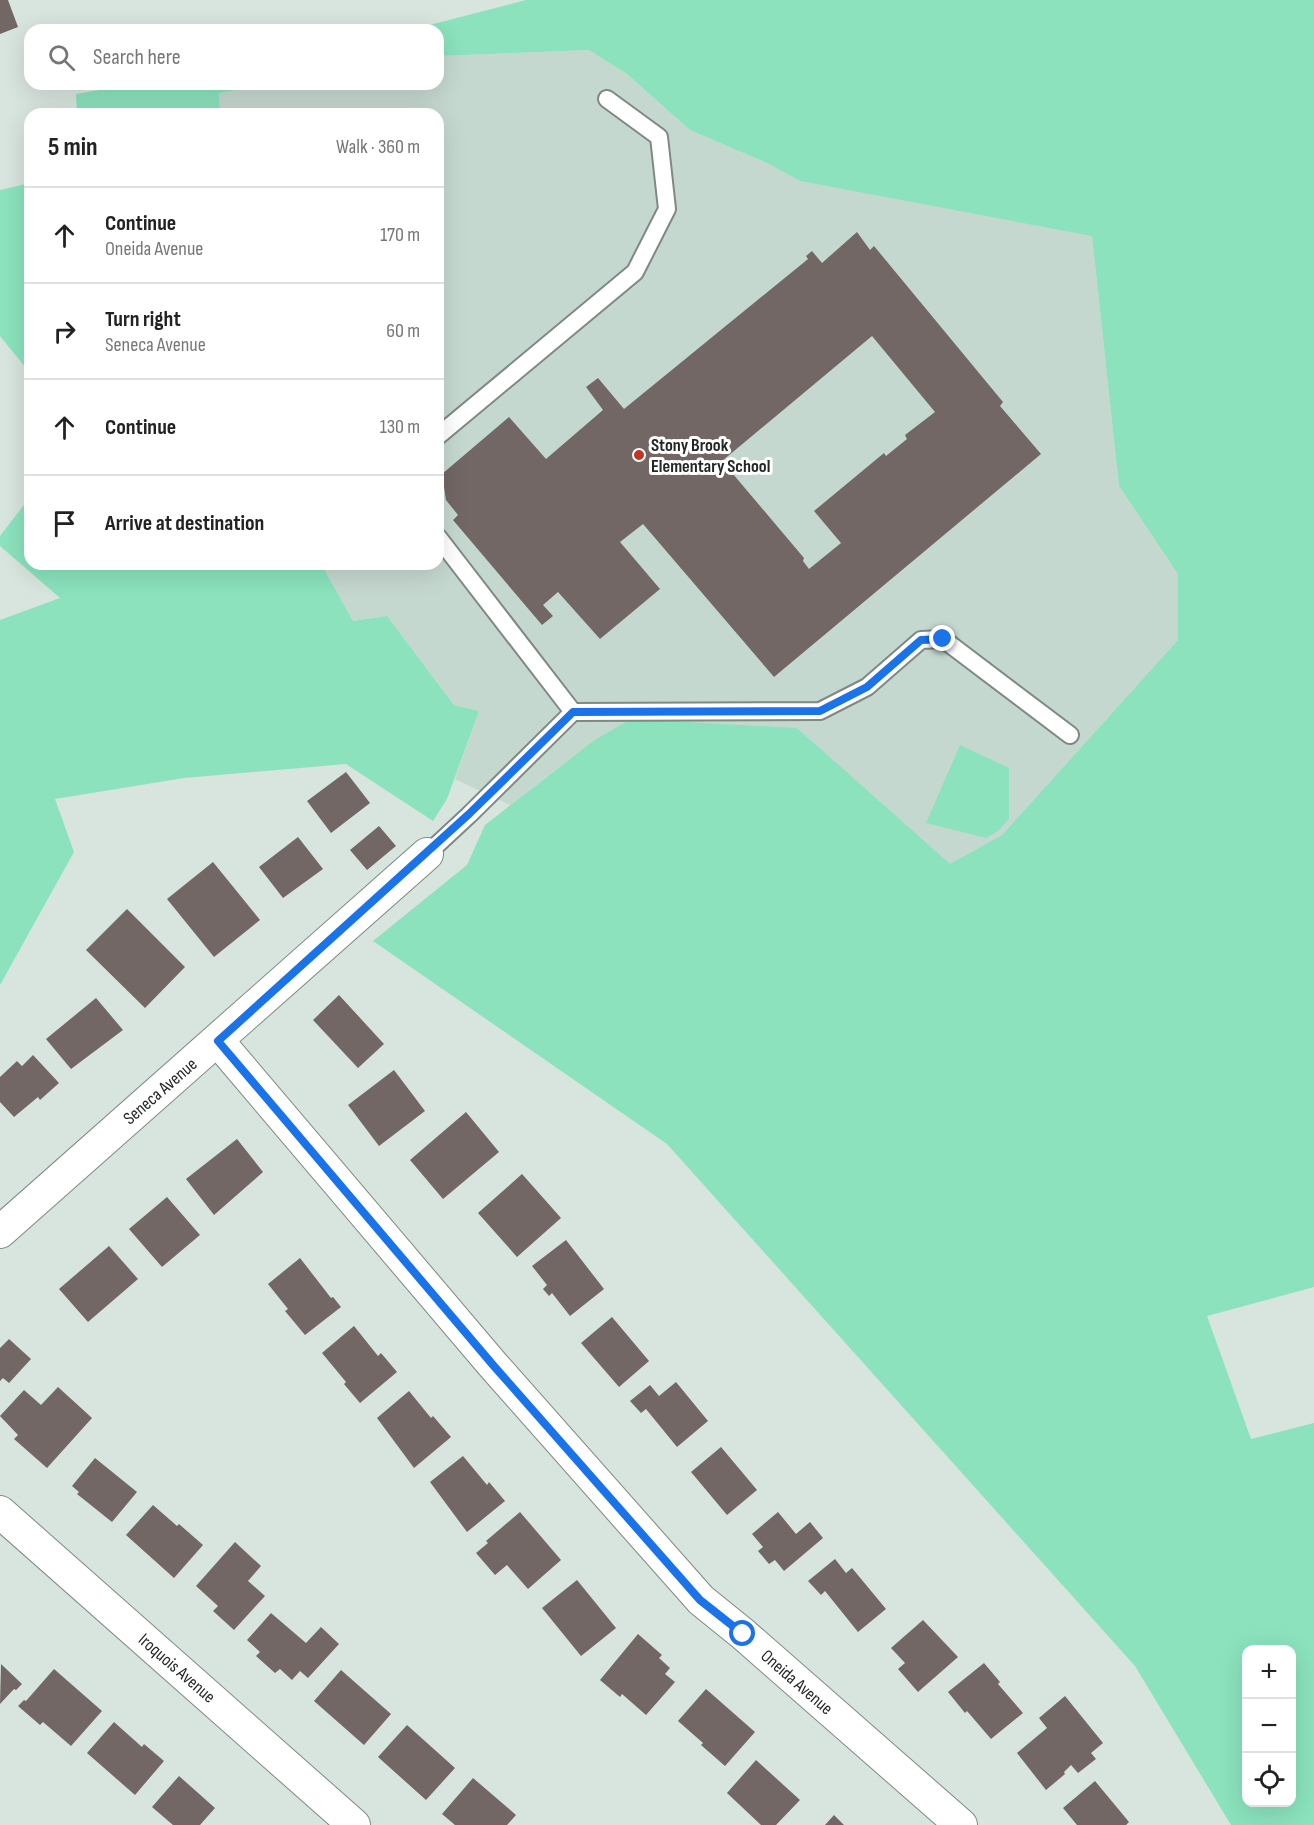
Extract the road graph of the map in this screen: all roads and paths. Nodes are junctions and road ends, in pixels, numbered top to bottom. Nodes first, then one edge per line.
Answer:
1 (607, 99) dead end
2 (444, 431) edge
3 (444, 545) edge
4 (573, 712) junction
5 (1070, 735) dead end
6 (427, 854) joint
7 (218, 1041) junction
8 (0, 1232) edge
9 (0, 1512) edge
10 (354, 1825) edge
11 (961, 1825) edge

1 - 2 lane
3 - 4 lane
4 - 5 lane
4 - 6 lane
6 - 7 street, Seneca Avenue
7 - 8 street, Seneca Avenue
7 - 11 street, Oneida Avenue
9 - 10 street, Iroquois Avenue

